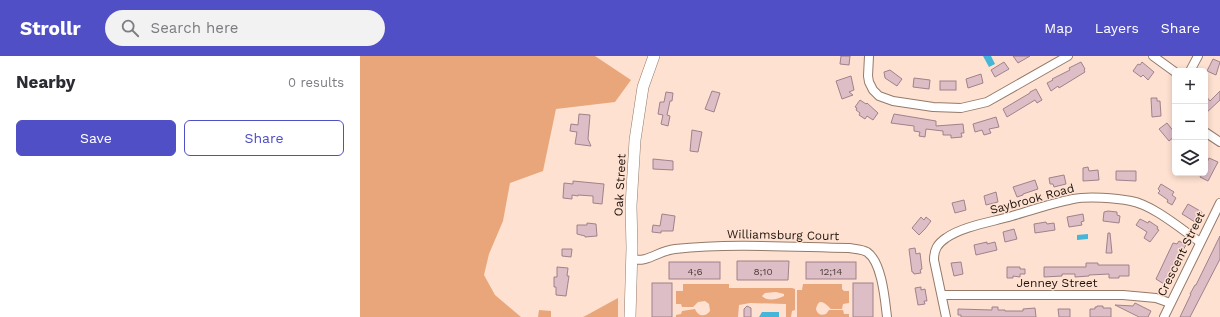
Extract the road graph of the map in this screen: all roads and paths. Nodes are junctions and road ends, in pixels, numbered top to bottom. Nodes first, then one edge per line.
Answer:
1 (654, 56) edge
2 (869, 56) edge
3 (1068, 56) edge
4 (1153, 56) edge
5 (1198, 56) edge
6 (1192, 68) edge
7 (1172, 70) edge
8 (1208, 134) edge
9 (1220, 142) edge
10 (1220, 202) edge
11 (1200, 242) junction
12 (631, 259) junction
13 (942, 295) junction
14 (1170, 303) junction
15 (630, 317) edge
16 (887, 317) edge
17 (946, 317) edge
18 (1164, 317) edge

1 - 12 street, Oak Street
2 - 3 street
4 - 7 street
5 - 6 street
8 - 9 street
10 - 11 street, Crescent Street
11 - 13 street, Saybrook Road
11 - 14 street, Crescent Street
12 - 15 street, Oak Street
12 - 16 street, Williamsburg Court
13 - 14 street, Jenney Street
13 - 17 street, Saybrook Road
14 - 18 street, Crescent Street

